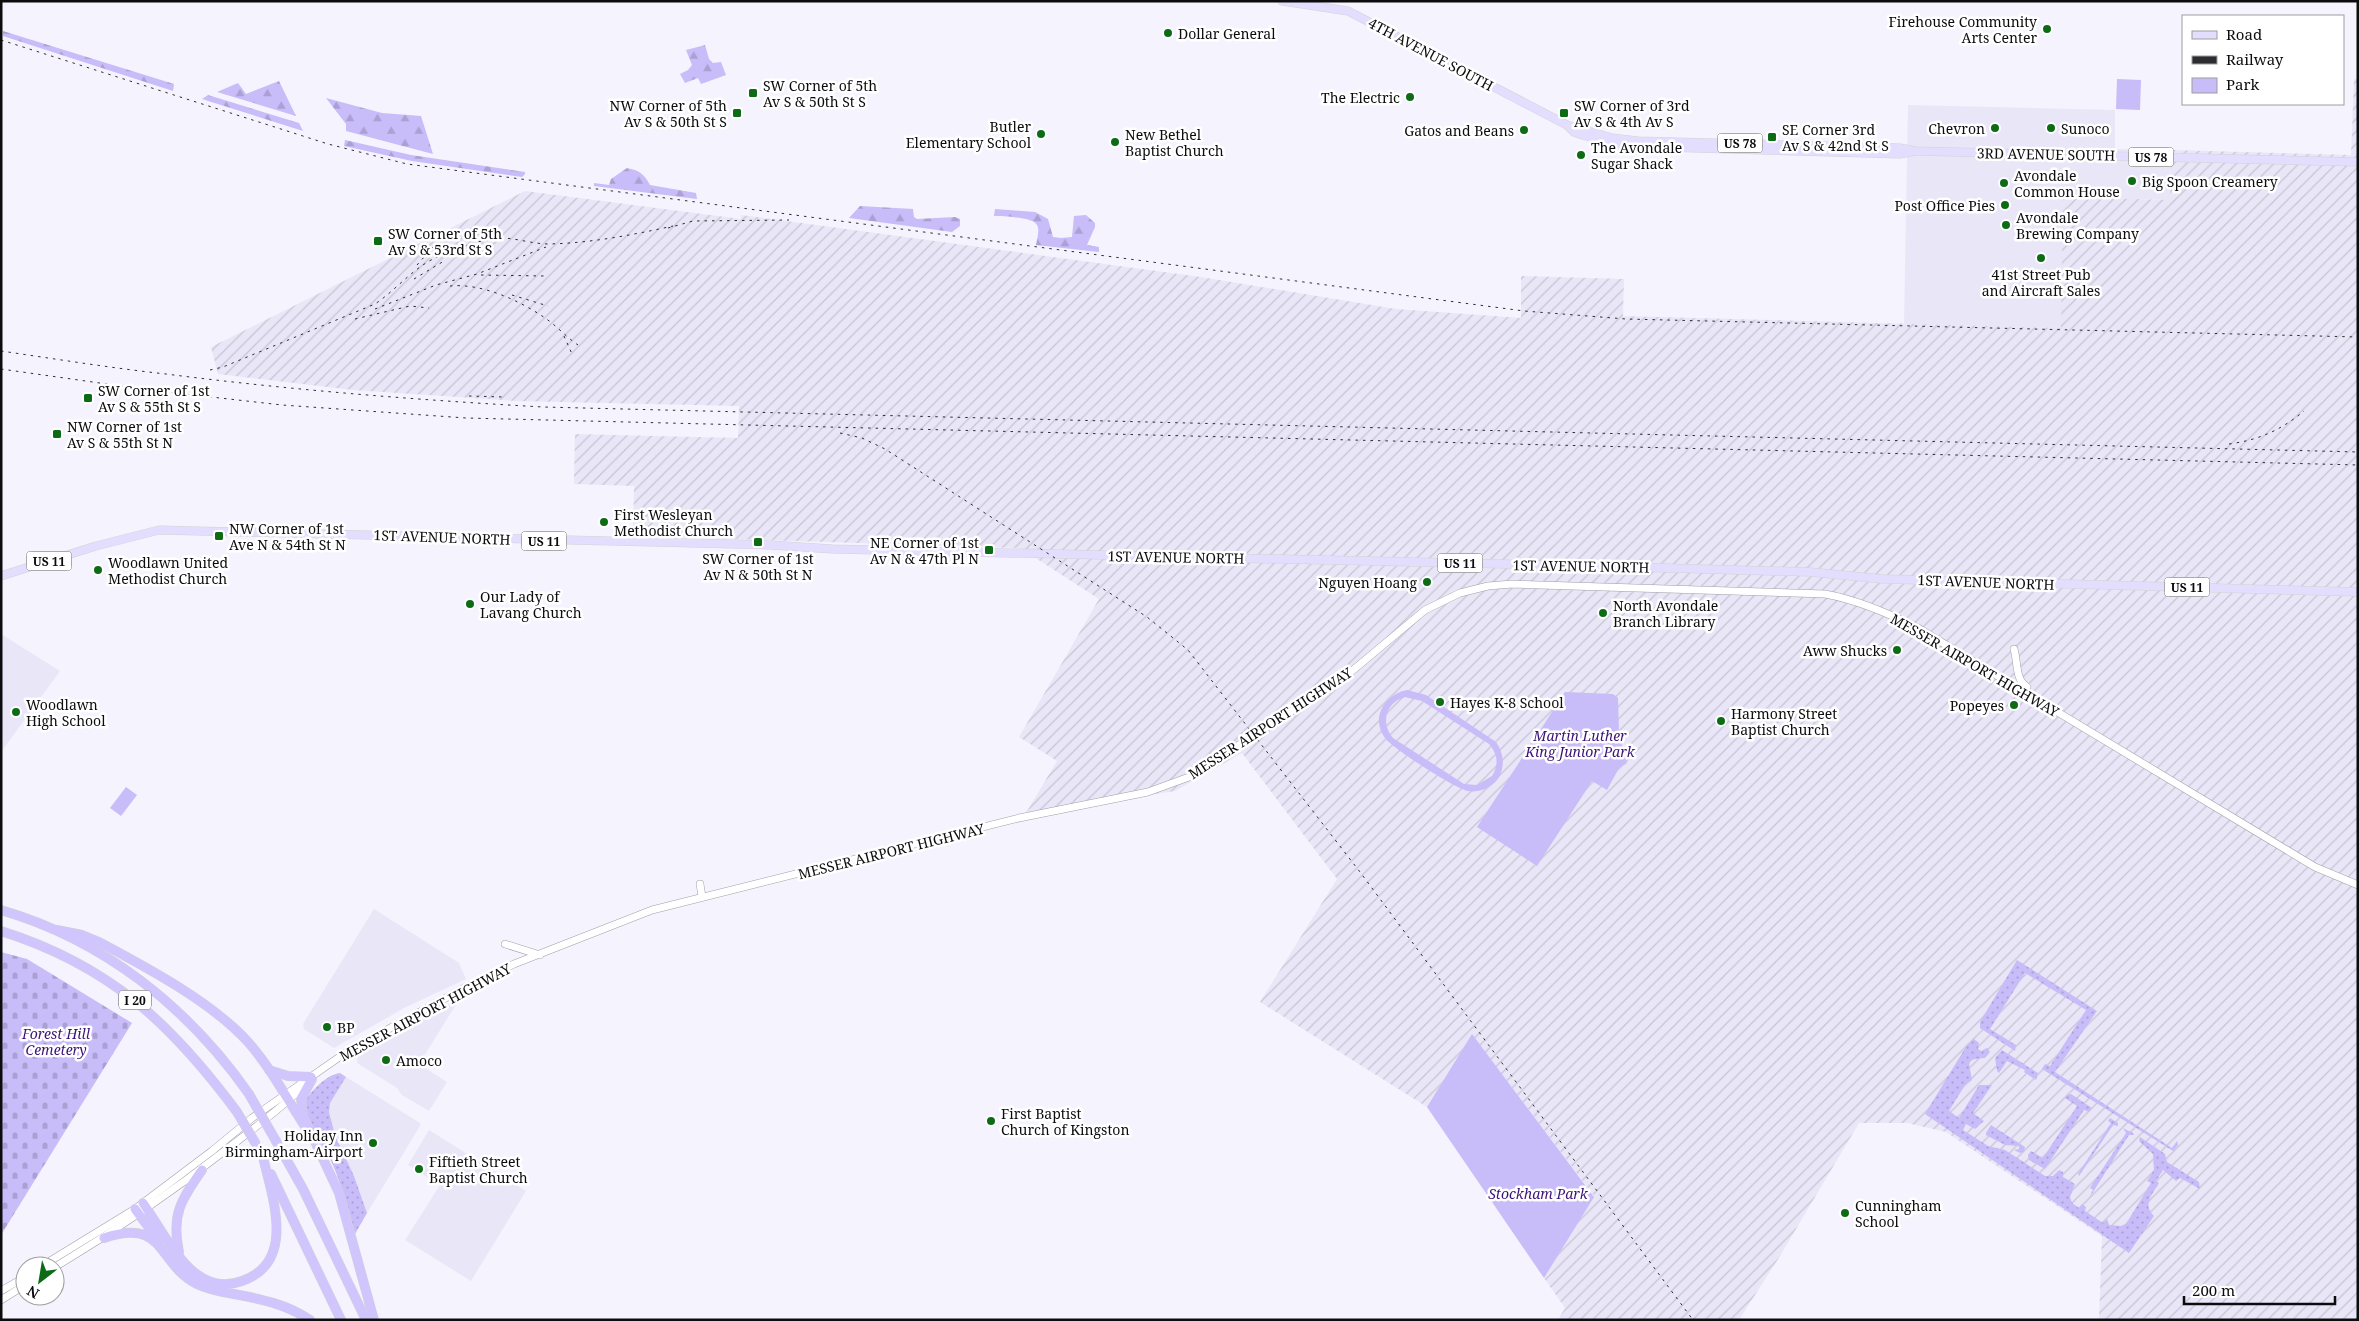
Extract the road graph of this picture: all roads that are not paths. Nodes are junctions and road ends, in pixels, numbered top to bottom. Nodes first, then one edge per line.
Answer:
1 (1282, 1) edge
2 (1567, 125) joint
3 (2358, 162) edge
4 (1, 576) edge
5 (2358, 592) edge
6 (2014, 649) dead end
7 (2046, 704) junction
8 (700, 884) dead end
9 (2358, 885) edge
10 (702, 897) junction
11 (2, 911) edge
12 (57, 930) junction
13 (1, 931) edge
14 (505, 944) dead end
15 (540, 955) junction
16 (269, 1070) junction
17 (313, 1077) junction
18 (286, 1098) junction
19 (310, 1134) junction
20 (263, 1157) junction
21 (202, 1170) junction
22 (141, 1209) junction
23 (104, 1238) junction
24 (179, 1255) junction
25 (59, 1256) edge
26 (65, 1261) edge
27 (184, 1274) junction
28 (15, 1283) edge
29 (1, 1292) edge
30 (15, 1292) edge
31 (1, 1300) edge
32 (310, 1320) edge
33 (341, 1320) edge
34 (366, 1320) edge
35 (374, 1320) edge

1 - 2 main road, 4TH AVENUE SOUTH / US 78
2 - 3 main road, 3RD AVENUE SOUTH / US 78
4 - 5 main road, 1ST AVENUE NORTH / US 11
6 - 7 main road
7 - 9 main road, MESSER AIRPORT HIGHWAY
7 - 10 main road, MESSER AIRPORT HIGHWAY
8 - 10 main road
10 - 15 main road, MESSER AIRPORT HIGHWAY
11 - 12 highway, I 20
12 - 16 highway
12 - 34 highway, I 20, bridge
13 - 20 highway, I 20, bridge
14 - 15 main road
15 - 17 main road, MESSER AIRPORT HIGHWAY
16 - 17 highway
16 - 18 highway
17 - 18 main road, MESSER AIRPORT HIGHWAY
17 - 19 highway
18 - 19 highway
18 - 21 main road, MESSER AIRPORT HIGHWAY
18 - 22 main road, MESSER AIRPORT HIGHWAY
19 - 35 highway
20 - 24 highway
20 - 33 highway, I 20
21 - 22 main road, MESSER AIRPORT HIGHWAY
21 - 24 highway
22 - 23 main road, MESSER AIRPORT HIGHWAY
22 - 24 highway
22 - 25 main road, MESSER AIRPORT HIGHWAY
22 - 27 highway
23 - 26 main road, MESSER AIRPORT HIGHWAY
23 - 27 highway
27 - 32 highway
28 - 29 main road
30 - 31 main road

